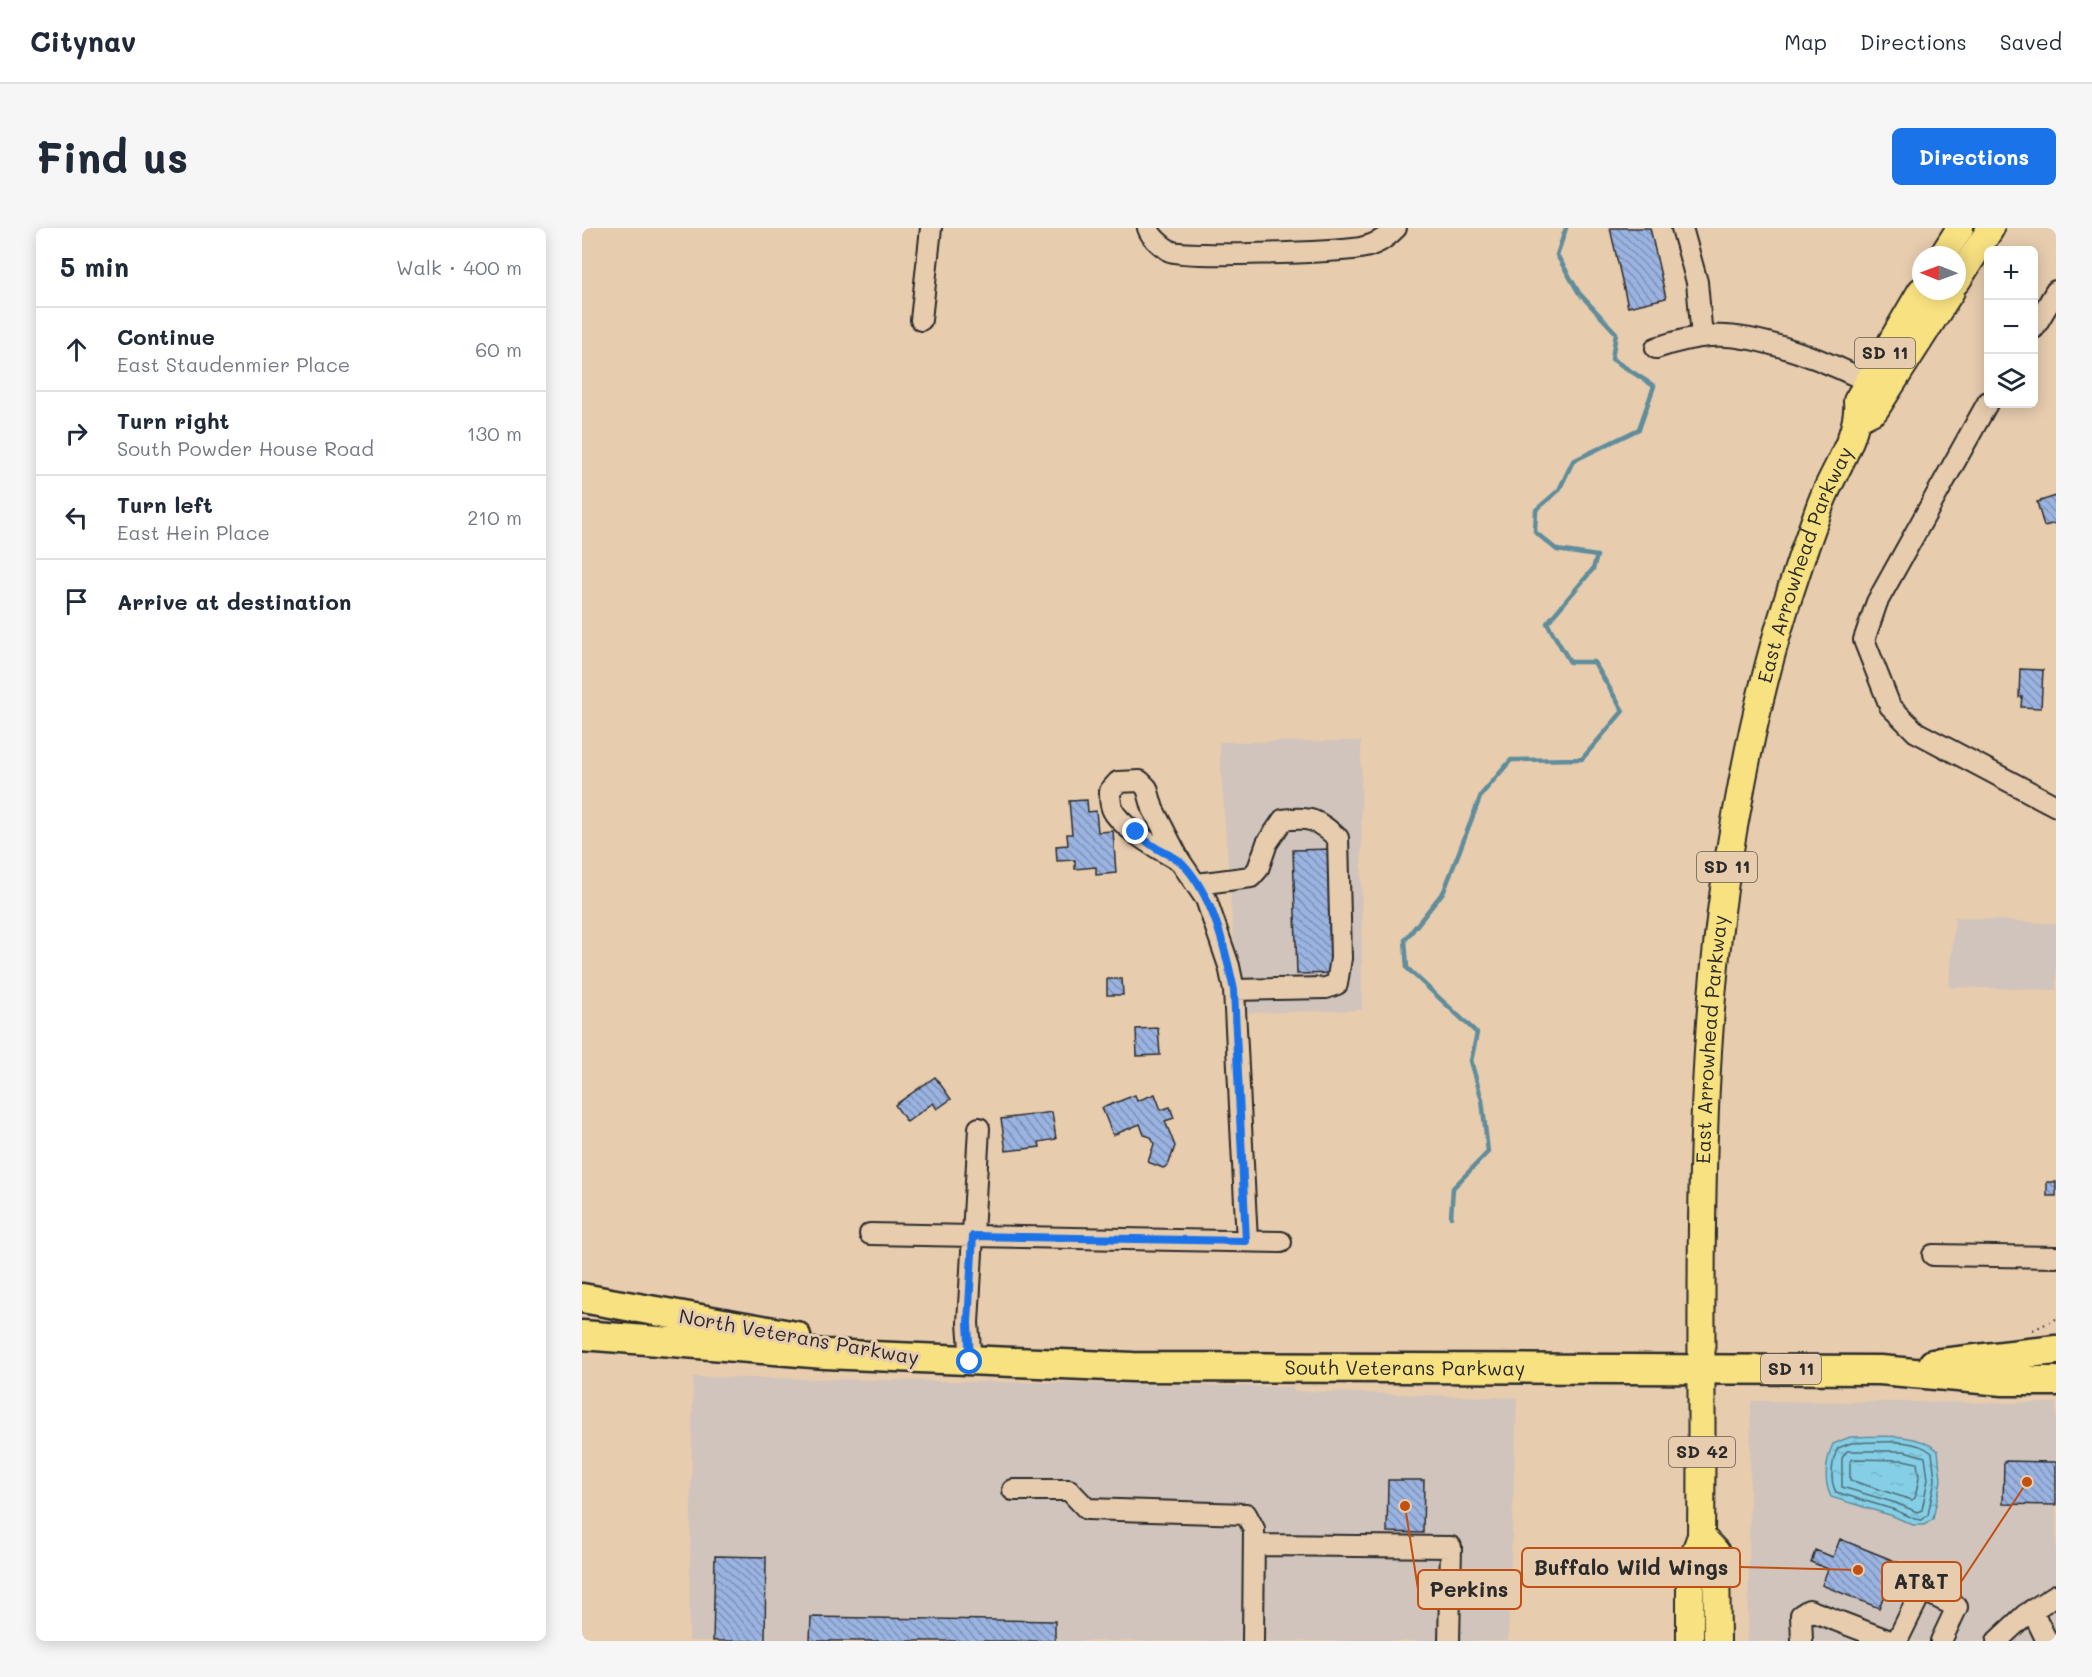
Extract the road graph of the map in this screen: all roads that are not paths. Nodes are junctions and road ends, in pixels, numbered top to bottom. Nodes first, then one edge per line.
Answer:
1 (932, 228) edge
2 (1148, 228) edge
3 (1396, 228) edge
4 (1682, 228) edge
5 (1960, 228) edge
6 (1991, 228) edge
7 (1949, 246) edge
8 (1966, 267) edge
9 (2056, 291) edge
10 (1917, 300) edge
11 (1944, 300) edge
12 (921, 320) dead end
13 (2038, 321) edge
14 (1702, 337) junction
15 (1656, 348) dead end
16 (1878, 387) junction
17 (1986, 408) edge
18 (2056, 806) edge
19 (1180, 861) dead end
20 (1197, 884) junction
21 (1234, 990) junction
22 (979, 1128) dead end
23 (870, 1234) dead end
24 (973, 1236) junction
25 (1246, 1241) junction
26 (1281, 1242) dead end
27 (1934, 1255) dead end
28 (2056, 1257) edge
29 (582, 1298) edge
30 (582, 1335) edge
31 (2056, 1350) edge
32 (928, 1360) junction
33 (970, 1362) junction
34 (1702, 1368) junction
35 (1880, 1370) junction
36 (2056, 1381) edge
37 (1013, 1490) dead end
38 (1701, 1536) junction
39 (1254, 1545) junction
40 (2056, 1595) edge
41 (2032, 1610) junction
42 (1253, 1641) edge
43 (1449, 1641) edge
44 (1690, 1641) edge
45 (1717, 1641) edge
46 (1802, 1641) edge
47 (1890, 1641) edge
48 (1897, 1641) edge
49 (1941, 1641) edge
50 (1998, 1641) edge
51 (2047, 1641) edge

1 - 12 street
2 - 3 street
4 - 14 street
5 - 7 main road
6 - 8 main road
9 - 13 street
10 - 16 main road, East Arrowhead Parkway / SD 11
11 - 16 main road, East Arrowhead Parkway / SD 11
14 - 15 street
14 - 16 street
16 - 34 main road, East Arrowhead Parkway / SD 11
17 - 18 street
19 - 20 street
20 - 21 street
20 - 21 street
21 - 25 street
22 - 24 street
23 - 24 street
24 - 25 street
24 - 33 street
25 - 26 street
27 - 28 street
29 - 32 highway, North Veterans Parkway
30 - 32 highway, North Veterans Parkway
31 - 35 highway, South Veterans Parkway / SD 11
32 - 33 highway, South Veterans Parkway
33 - 34 highway, South Veterans Parkway
34 - 35 highway, South Veterans Parkway / SD 11
34 - 38 main road, East Arrowhead Parkway / SD 42
35 - 36 highway, South Veterans Parkway / SD 11
37 - 39 street
38 - 44 main road, East Arrowhead Parkway / SD 42
38 - 45 main road
39 - 42 street
39 - 43 street
40 - 41 street
41 - 50 street
41 - 51 street
46 - 47 street
48 - 49 street

